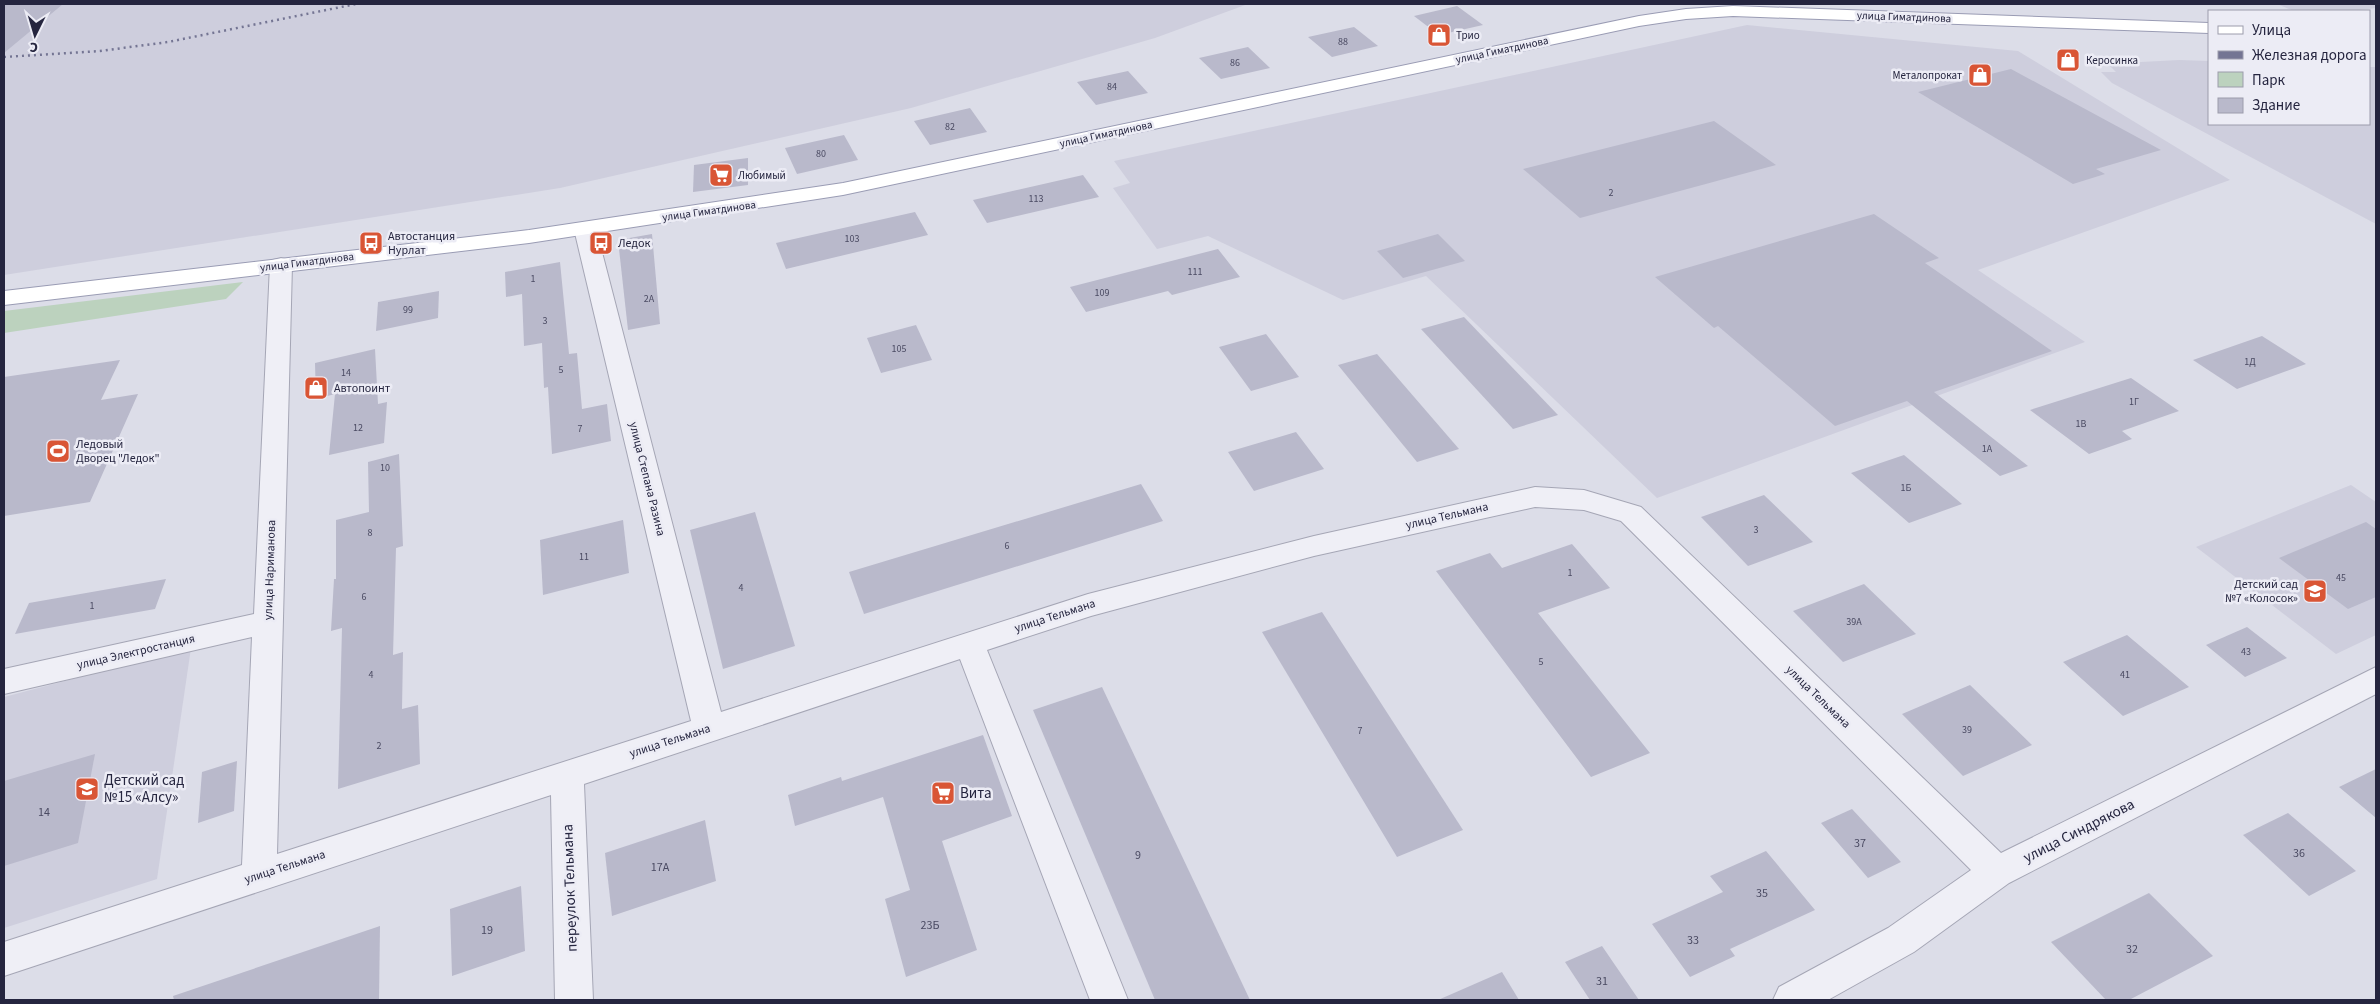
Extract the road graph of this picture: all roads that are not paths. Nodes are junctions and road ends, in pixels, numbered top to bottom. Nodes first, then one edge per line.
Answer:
1 (2208, 28) edge
2 (585, 229) junction
3 (281, 265) junction
4 (4, 298) edge
5 (268, 622) junction
6 (968, 644) junction
7 (2376, 680) edge
8 (4, 681) edge
9 (710, 729) junction
10 (567, 775) junction
11 (1998, 872) junction
12 (259, 876) junction
13 (4, 959) edge
14 (574, 1000) edge
15 (1109, 1000) edge
16 (1792, 1000) edge

1 - 2 main road, улица Гиматдинова
2 - 3 main road, улица Гиматдинова
2 - 9 street, улица Степана Разина
3 - 4 main road, улица Гиматдинова
3 - 5 street, улица Нариманова
5 - 8 street, улица Электростанция
5 - 12 street, улица Нариманова
6 - 9 street, улица Тельмана
6 - 11 street, улица Тельмана
6 - 15 street
7 - 11 street, улица Синдрякова
9 - 10 street, улица Тельмана
10 - 12 street, улица Тельмана
10 - 14 street, переулок Тельмана
11 - 16 street, улица Синдрякова
12 - 13 street, улица Тельмана

